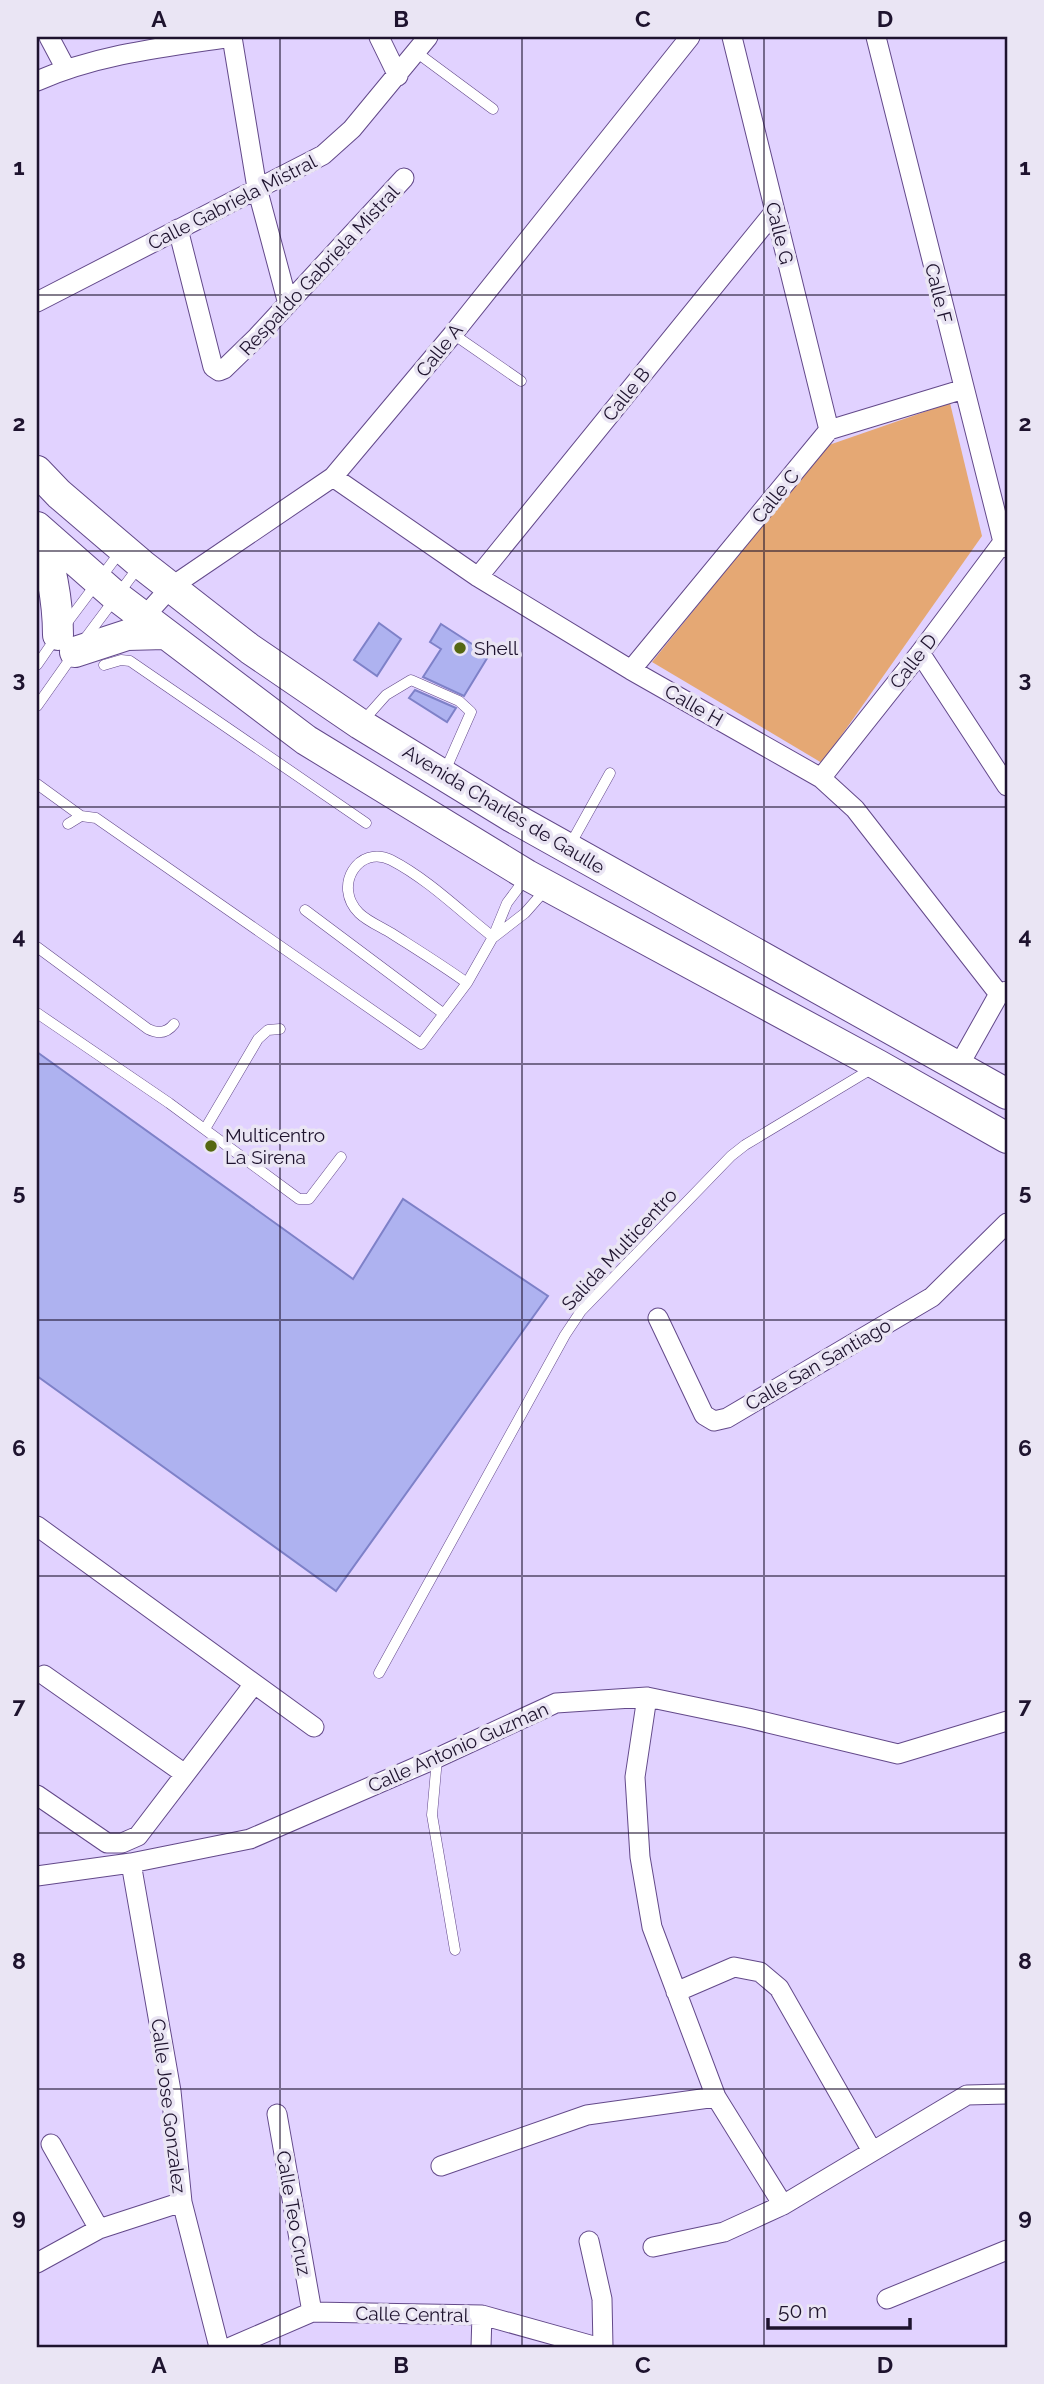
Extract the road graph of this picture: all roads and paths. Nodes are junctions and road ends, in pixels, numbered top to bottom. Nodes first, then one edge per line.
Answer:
1 (50, 37) edge
2 (232, 37) edge
3 (379, 37) edge
4 (690, 37) edge
5 (732, 37) edge
6 (876, 37) edge
7 (422, 44) edge
8 (66, 69) junction
9 (398, 76) junction
10 (37, 81) edge
11 (493, 109) dead end
12 (404, 178) dead end
13 (257, 188) junction
14 (775, 211) junction
15 (178, 229) junction
16 (37, 302) edge
17 (288, 304) junction
18 (453, 334) junction
19 (521, 381) dead end
20 (964, 389) junction
21 (829, 430) junction
22 (37, 471) edge
23 (333, 477) junction
24 (38, 528) edge
25 (1005, 545) edge
26 (132, 557) junction
27 (478, 577) junction
28 (171, 587) junction
29 (106, 588) junction
30 (154, 625) junction
31 (67, 644) junction
32 (920, 653) junction
33 (37, 665) edge
34 (104, 665) dead end
35 (631, 670) junction
36 (37, 706) edge
37 (360, 724) junction
38 (610, 772) dead end
39 (443, 775) junction
40 (821, 778) junction
41 (37, 785) edge
42 (1007, 786) edge
43 (81, 816) junction
44 (68, 824) dead end
45 (366, 824) dead end
46 (568, 849) junction
47 (538, 881) junction
48 (304, 910) dead end
49 (493, 937) junction
50 (37, 947) edge
51 (467, 983) junction
52 (1003, 993) edge
53 (37, 1013) edge
54 (444, 1014) junction
55 (174, 1024) dead end
56 (279, 1029) dead end
57 (894, 1032) junction
58 (840, 1044) junction
59 (878, 1065) junction
60 (958, 1067) junction
61 (915, 1086) junction
62 (1007, 1094) edge
63 (205, 1129) junction
64 (1007, 1138) edge
65 (341, 1157) dead end
66 (1007, 1223) edge
67 (658, 1318) dead end
68 (37, 1526) edge
69 (379, 1673) dead end
70 (44, 1675) dead end
71 (254, 1684) junction
72 (647, 1697) junction
73 (1007, 1721) edge
74 (314, 1727) dead end
75 (437, 1758) junction
76 (185, 1774) junction
77 (37, 1795) edge
78 (131, 1863) junction
79 (37, 1876) edge
80 (455, 1950) dead end
81 (676, 1992) junction
82 (1007, 2094) edge
83 (716, 2097) junction
84 (277, 2114) dead end
85 (51, 2144) dead end
86 (872, 2151) junction
87 (441, 2166) dead end
88 (182, 2203) junction
89 (783, 2205) junction
90 (99, 2229) junction
91 (589, 2241) dead end
92 (653, 2247) dead end
93 (1007, 2250) edge
94 (37, 2263) edge
95 (887, 2299) dead end
96 (312, 2312) junction
97 (482, 2315) junction
98 (219, 2347) edge
99 (230, 2347) edge
100 (481, 2347) edge
101 (597, 2347) edge
102 (603, 2347) edge

1 - 8 street
2 - 8 street
2 - 13 street
3 - 9 street
4 - 18 street, Calle A
5 - 14 street, Calle G
6 - 20 street, Calle F
7 - 9 street, Calle Gabriela Mistral
7 - 11 lane
8 - 10 street
9 - 13 street, Calle Gabriela Mistral
12 - 17 street, Respaldo Gabriela Mistral
13 - 15 street, Calle Gabriela Mistral
13 - 17 street
14 - 21 street, Calle G
14 - 27 street, Calle B
15 - 16 street, Calle Gabriela Mistral
15 - 17 street, Respaldo Gabriela Mistral
18 - 19 lane
18 - 23 street, Calle A
20 - 21 street
20 - 25 street, Calle F
21 - 35 street, Calle C
22 - 26 main road, Avenida Charles de Gaulle
23 - 27 street, Calle H
23 - 28 street, Calle A
24 - 29 main road
24 - 31 main road
25 - 32 street, Calle D
26 - 28 main road, Avenida Charles de Gaulle
26 - 29 lane
26 - 29 lane
27 - 35 street, Calle H
28 - 30 street, Calle A
28 - 37 main road, Avenida Charles de Gaulle
29 - 30 main road
29 - 31 lane
29 - 31 lane
30 - 31 main road
30 - 47 main road
31 - 33 lane
31 - 36 lane
32 - 40 street, Calle D
32 - 42 street
34 - 45 lane
35 - 40 street, Calle H
37 - 39 main road, Avenida Charles de Gaulle
37 - 39 lane
38 - 46 lane
39 - 46 main road, Avenida Charles de Gaulle
40 - 52 street, Calle H
41 - 43 lane
43 - 44 lane
43 - 54 lane
46 - 57 main road, Avenida Charles de Gaulle
47 - 49 lane
47 - 49 lane
47 - 58 main road
48 - 54 lane
49 - 51 lane
49 - 51 lane
50 - 55 lane
51 - 54 lane
52 - 60 street
53 - 63 lane
56 - 63 lane
57 - 58 main road
57 - 60 main road, Avenida Charles de Gaulle
58 - 59 main road
59 - 61 main road
59 - 69 lane, Salida Multicentro
60 - 61 main road
60 - 62 main road, Avenida Charles de Gaulle
61 - 64 main road
63 - 65 lane
66 - 67 street, Calle San Santiago
68 - 71 street
70 - 76 street
71 - 74 street
71 - 76 street
72 - 73 street, Calle Antonio Guzman
72 - 75 street, Calle Antonio Guzman
72 - 81 street
75 - 78 street, Calle Antonio Guzman
75 - 80 lane
76 - 77 street
78 - 79 street, Calle Antonio Guzman
78 - 88 street, Calle Jose Gonzalez
81 - 83 street
81 - 86 street
82 - 86 street
83 - 87 street
83 - 89 street
84 - 96 street, Calle Teo Cruz
85 - 90 street
86 - 89 street
88 - 90 street
88 - 98 street, Calle Jose Gonzalez
89 - 92 street
90 - 94 street
91 - 102 street
93 - 95 street
96 - 97 street, Calle Central
96 - 99 street, Calle Central
97 - 100 street
97 - 101 street, Calle Central

